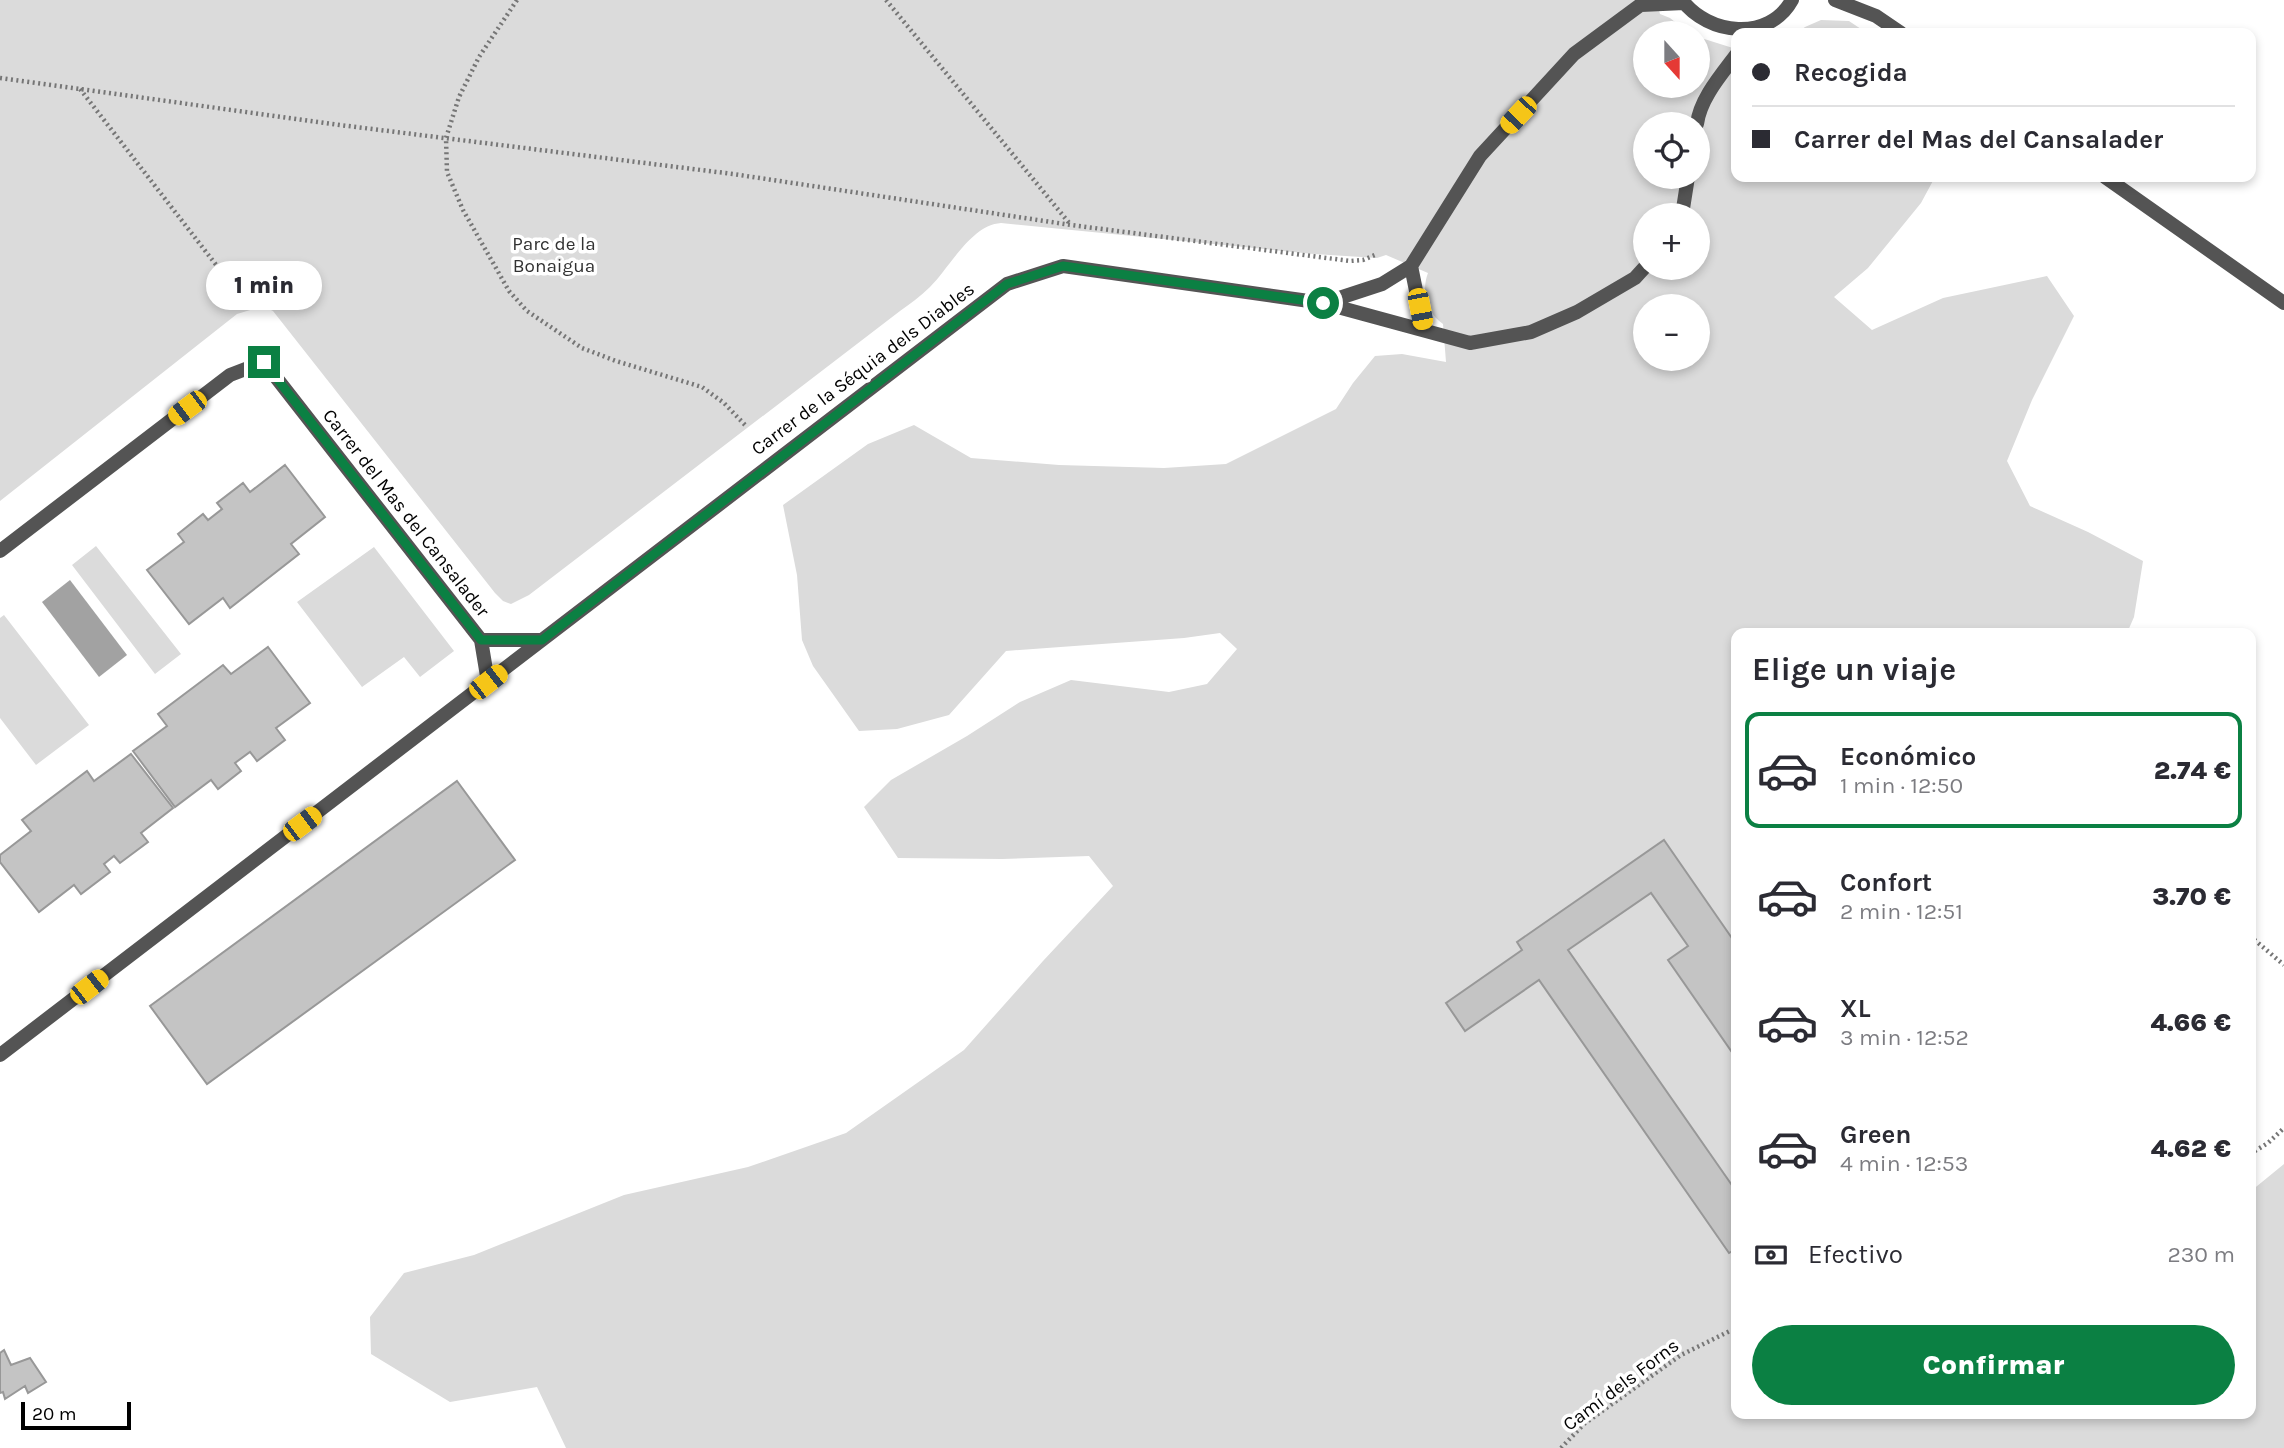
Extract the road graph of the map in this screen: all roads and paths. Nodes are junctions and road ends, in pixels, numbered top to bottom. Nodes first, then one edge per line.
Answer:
1 (517, 0) edge
2 (886, 0) edge
3 (1792, 0) edge
4 (1835, 0) edge
5 (1683, 2) edge
6 (1644, 3) edge
7 (1773, 20) junction
8 (1750, 28) edge
9 (1764, 28) edge
10 (1894, 28) edge
11 (1731, 29) edge
12 (1731, 62) edge
13 (0, 78) edge
14 (79, 88) junction
15 (1699, 112) edge
16 (446, 138) junction
17 (2112, 182) edge
18 (1071, 225) junction
19 (1383, 250) dead end
20 (1412, 266) junction
21 (1633, 279) edge
22 (1323, 303) junction
23 (2284, 303) edge
24 (251, 310) dead end
25 (1424, 330) junction
26 (747, 427) dead end
27 (0, 551) edge
28 (481, 640) junction
29 (542, 640) junction
30 (488, 682) junction
31 (2256, 941) edge
32 (2284, 965) edge
33 (0, 1055) edge
34 (2284, 1128) edge
35 (2256, 1150) edge
36 (1731, 1330) edge
37 (1561, 1448) edge

1 - 16 path
2 - 18 path
3 - 7 street
4 - 10 street
5 - 6 street
5 - 11 street
6 - 20 street
7 - 8 street
7 - 9 street
12 - 15 street
13 - 14 path
14 - 16 path
14 - 24 path
16 - 18 path
16 - 26 path
17 - 23 street
18 - 19 path
20 - 22 street
20 - 25 street
21 - 25 street, Carrer de la Séquia dels Diables
22 - 25 street, Carrer de la Séquia dels Diables
22 - 29 street, Carrer de la Séquia dels Diables
27 - 28 street, Carrer del Mas del Cansalader
28 - 29 street, Carrer del Mas del Cansalader
28 - 30 street
29 - 30 street, Carrer de la Séquia dels Diables
30 - 33 street, Carrer de la Séquia dels Diables
31 - 32 path
34 - 35 path
36 - 37 path, Camí dels Forns

